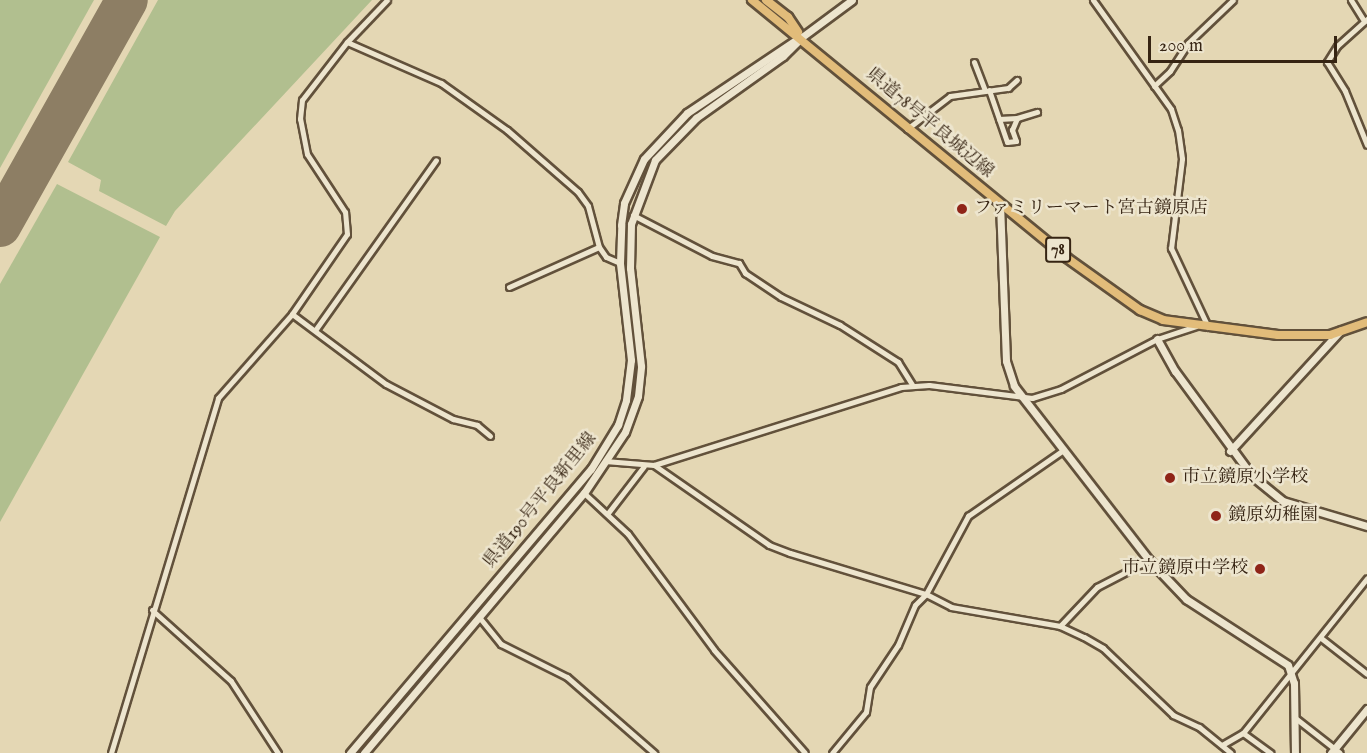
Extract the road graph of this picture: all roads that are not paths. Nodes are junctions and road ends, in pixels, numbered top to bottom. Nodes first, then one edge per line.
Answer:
1 (387, 0) edge
2 (752, 0) edge
3 (766, 0) edge
4 (852, 0) edge
5 (1092, 0) edge
6 (1233, 0) edge
7 (1351, 0) edge
8 (1366, 20) edge
9 (802, 37) junction
10 (347, 42) junction
11 (974, 62) dead end
12 (1017, 80) dead end
13 (1154, 86) junction
14 (987, 91) junction
15 (1037, 112) dead end
16 (1017, 118) junction
17 (999, 119) junction
18 (907, 129) junction
19 (1367, 145) edge
20 (436, 160) dead end
21 (1000, 204) junction
22 (633, 215) junction
23 (599, 247) junction
24 (620, 263) junction
25 (509, 287) dead end
26 (292, 314) junction
27 (1367, 322) edge
28 (1197, 325) junction
29 (1208, 327) junction
30 (316, 329) junction
31 (1341, 331) junction
32 (1157, 339) junction
33 (913, 386) junction
34 (1022, 398) junction
35 (490, 436) dead end
36 (1062, 451) junction
37 (1230, 451) junction
38 (598, 459) junction
39 (608, 462) junction
40 (654, 465) junction
41 (644, 466) junction
42 (584, 493) junction
43 (608, 513) junction
44 (1367, 526) edge
45 (1149, 560) junction
46 (1367, 578) edge
47 (926, 594) junction
48 (152, 610) junction
49 (478, 617) junction
50 (1060, 626) junction
51 (1321, 638) junction
52 (1292, 672) junction
53 (1367, 674) edge
54 (1367, 709) edge
55 (1294, 717) junction
56 (1243, 733) junction
57 (1222, 745) junction
58 (1335, 752) edge
59 (111, 753) edge
60 (278, 753) edge
61 (350, 753) edge
62 (364, 753) edge
63 (654, 753) edge
64 (805, 753) edge
65 (832, 753) edge
66 (1231, 753) edge
67 (1271, 753) edge
68 (1295, 753) edge

1 - 10 street
2 - 9 main road, 県道78号平良城辺線 / 78
3 - 9 main road, 県道78号平良城辺線 / 78
4 - 9 main road
5 - 13 street
6 - 13 street
7 - 8 street
8 - 19 street
9 - 18 main road, 県道78号平良城辺線 / 78
9 - 22 main road, 県道190号平良新里線
9 - 24 main road, 県道190号平良新里線
10 - 23 street
10 - 26 street
11 - 14 street
12 - 14 street
13 - 29 street
14 - 17 street
14 - 18 street
15 - 16 street
16 - 17 street
16 - 17 street
18 - 21 main road, 県道78号平良城辺線 / 78
20 - 30 street
21 - 28 main road, 県道78号平良城辺線 / 78
21 - 34 main road
22 - 33 street
22 - 39 main road, 県道190号平良新里線
23 - 24 street
23 - 25 street
24 - 38 main road, 県道190号平良新里線
26 - 30 street
26 - 48 street
27 - 31 main road, 県道78号平良城辺線 / 78
28 - 29 main road, 県道78号平良城辺線 / 78
28 - 32 street
29 - 31 main road, 県道78号平良城辺線 / 78
30 - 35 street
31 - 37 main road
32 - 34 street
32 - 37 main road
33 - 34 street
33 - 40 street
34 - 36 main road
36 - 45 main road
36 - 47 street
37 - 44 main road
38 - 39 street
38 - 61 main road, 県道190号平良新里線
39 - 41 street
39 - 42 main road, 県道190号平良新里線
40 - 41 street
40 - 47 street
41 - 43 street
42 - 43 street
42 - 49 main road, 県道190号平良新里線
43 - 64 street
45 - 50 street
45 - 52 main road
46 - 51 street
47 - 50 street
47 - 65 street
48 - 59 street
48 - 60 street
49 - 62 main road, 県道190号平良新里線
49 - 63 street
50 - 57 street
51 - 52 street
51 - 53 street
52 - 55 main road
52 - 56 street
54 - 58 main road
55 - 58 street
55 - 68 main road
56 - 57 street
56 - 67 street
57 - 66 street

